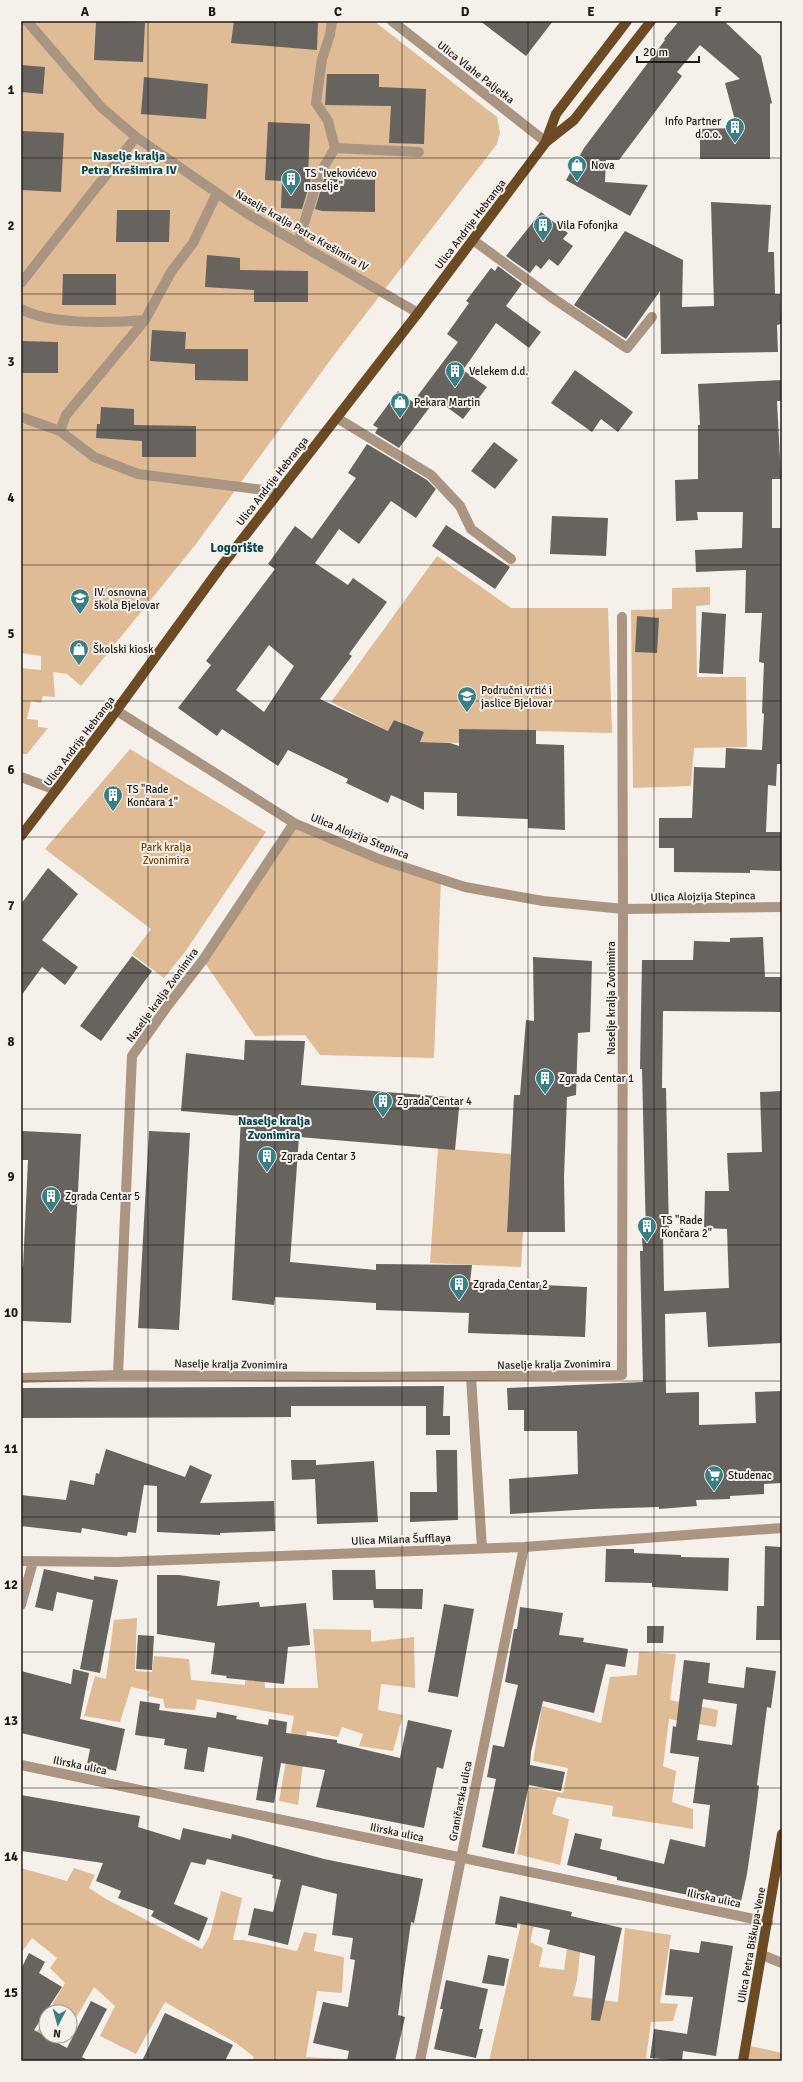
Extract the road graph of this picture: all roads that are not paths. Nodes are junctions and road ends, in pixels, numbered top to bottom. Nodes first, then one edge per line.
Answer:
1 (27, 21) edge
2 (332, 21) edge
3 (392, 21) edge
4 (627, 21) edge
5 (651, 21) edge
6 (136, 137) junction
7 (546, 142) junction
8 (335, 148) junction
9 (419, 152) dead end
10 (217, 193) junction
11 (473, 240) junction
12 (298, 243) junction
13 (21, 283) edge
14 (21, 309) edge
15 (418, 313) junction
16 (652, 317) dead end
17 (145, 320) junction
18 (21, 417) edge
19 (336, 418) junction
20 (60, 431) junction
21 (279, 492) junction
22 (511, 558) dead end
23 (622, 617) dead end
24 (117, 711) junction
25 (21, 777) edge
26 (56, 790) junction
27 (294, 823) junction
28 (21, 836) edge
29 (782, 907) edge
30 (624, 909) junction
31 (118, 1375) junction
32 (471, 1377) junction
33 (21, 1378) edge
34 (782, 1528) edge
35 (524, 1547) junction
36 (482, 1548) junction
37 (21, 1561) edge
38 (33, 1562) junction
39 (21, 1605) edge
40 (21, 1765) edge
41 (782, 1834) edge
42 (461, 1857) junction
43 (768, 1922) junction
44 (762, 1955) junction
45 (782, 1963) edge
46 (420, 2061) edge
47 (743, 2061) edge

1 - 6 street, Naselje kralja Petra Krešimira IV
2 - 8 street
3 - 7 street, Ulica Vlahe Paljetka
4 - 7 main road, Ulica Andrije Hebranga
5 - 7 main road, Ulica Andrije Hebranga
6 - 10 street, Naselje kralja Petra Krešimira IV
6 - 13 street
7 - 11 main road, Ulica Andrije Hebranga
8 - 9 street
8 - 12 street
10 - 12 street, Naselje kralja Petra Krešimira IV
10 - 17 street
11 - 15 main road, Ulica Andrije Hebranga
11 - 16 street
12 - 15 street, Naselje kralja Petra Krešimira IV
14 - 17 street
15 - 19 main road, Ulica Andrije Hebranga
17 - 20 street
18 - 20 street
19 - 21 main road, Ulica Andrije Hebranga
19 - 22 street
20 - 21 street
21 - 24 main road, Ulica Andrije Hebranga
23 - 30 street
24 - 26 main road, Ulica Andrije Hebranga
24 - 27 street, Ulica Alojzija Stepinca
25 - 26 street
26 - 28 main road, Ulica Andrije Hebranga
27 - 30 street, Ulica Alojzija Stepinca
27 - 31 street, Naselje kralja Zvonimira
29 - 30 street, Ulica Alojzija Stepinca
30 - 32 street, Naselje kralja Zvonimira
31 - 32 street, Naselje kralja Zvonimira
31 - 33 street, Naselje kralja Zvonimira
32 - 36 street
34 - 35 street, Ulica Milana Šufflaya
35 - 36 street, Ulica Milana Šufflaya
35 - 42 street, Graničarska ulica
36 - 38 street, Ulica Milana Šufflaya
37 - 38 street, Ulica Milana Šufflaya
38 - 39 street
40 - 42 street, Ilirska ulica
41 - 43 main road, Ulica Petra Biškupa-Vene
42 - 43 street, Ilirska ulica
42 - 46 street, Graničarska ulica
43 - 44 main road, Ulica Petra Biškupa-Vene
44 - 45 street
44 - 47 main road, Ulica Petra Biškupa-Vene

